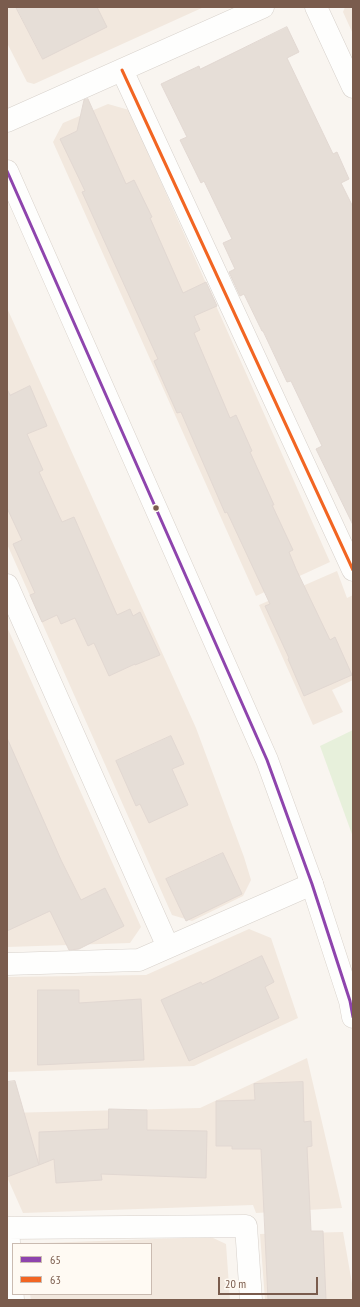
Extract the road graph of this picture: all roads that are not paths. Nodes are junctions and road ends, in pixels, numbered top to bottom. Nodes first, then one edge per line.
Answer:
1 (263, 7) edge
2 (316, 7) edge
3 (122, 70) junction
4 (353, 88) edge
5 (7, 121) edge
6 (7, 171) edge
7 (353, 570) edge
8 (7, 585) edge
9 (312, 884) junction
10 (168, 947) junction
11 (7, 964) edge
12 (353, 1017) edge
13 (7, 1228) edge
14 (12, 1288) edge
15 (251, 1300) edge

1 - 3 street
2 - 4 street
3 - 5 street
3 - 7 street
6 - 9 street
8 - 10 street
9 - 10 street
9 - 12 street
10 - 11 street
13 - 14 street
13 - 15 street

